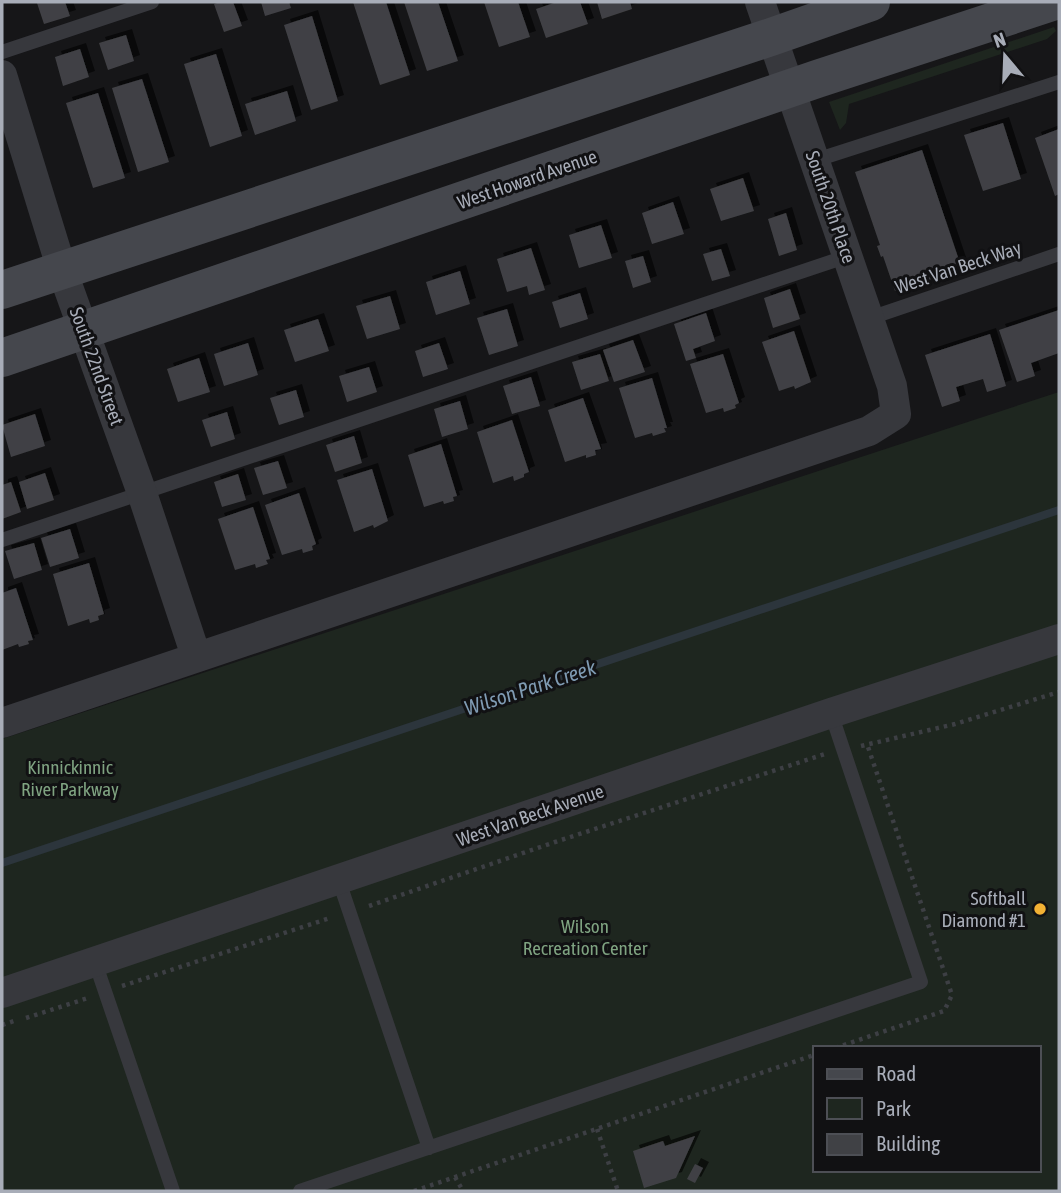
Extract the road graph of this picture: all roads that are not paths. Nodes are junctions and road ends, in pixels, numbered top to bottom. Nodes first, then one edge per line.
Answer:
1 (152, 2) edge
2 (871, 2) edge
3 (1052, 2) edge
4 (766, 19) edge
5 (2, 52) edge
6 (2, 75) edge
7 (1059, 82) edge
8 (789, 89) junction
9 (816, 160) junction
10 (1059, 254) edge
11 (848, 256) junction
12 (62, 270) junction
13 (2, 290) edge
14 (870, 318) junction
15 (84, 331) junction
16 (2, 358) edge
17 (142, 493) junction
18 (2, 540) edge
19 (1059, 639) edge
20 (196, 656) junction
21 (831, 713) junction
22 (2, 723) edge
23 (339, 881) junction
24 (95, 962) junction
25 (2, 993) edge
26 (429, 1148) junction
27 (173, 1191) edge
28 (300, 1191) edge

1 - 5 lane
2 - 4 main road
3 - 8 main road, West Howard Avenue
4 - 8 street, South 20th Place
4 - 12 main road
6 - 12 street, South 22nd Street
7 - 9 lane
8 - 9 street, South 20th Place
8 - 15 main road, West Howard Avenue
9 - 11 street, South 20th Place
10 - 14 lane, West Van Beck Way
11 - 14 street, South 20th Place
11 - 17 lane
12 - 13 main road
12 - 15 street, South 22nd Street
14 - 20 street, South 20th Place
15 - 16 main road, West Howard Avenue
15 - 17 street, South 22nd Street
17 - 18 lane
17 - 20 street, South 22nd Street
19 - 21 street, West Van Beck Avenue
20 - 22 street
21 - 23 street, West Van Beck Avenue
21 - 26 lane
23 - 24 street, West Van Beck Avenue
23 - 26 lane
24 - 25 street, West Van Beck Avenue
24 - 27 lane
26 - 28 lane

